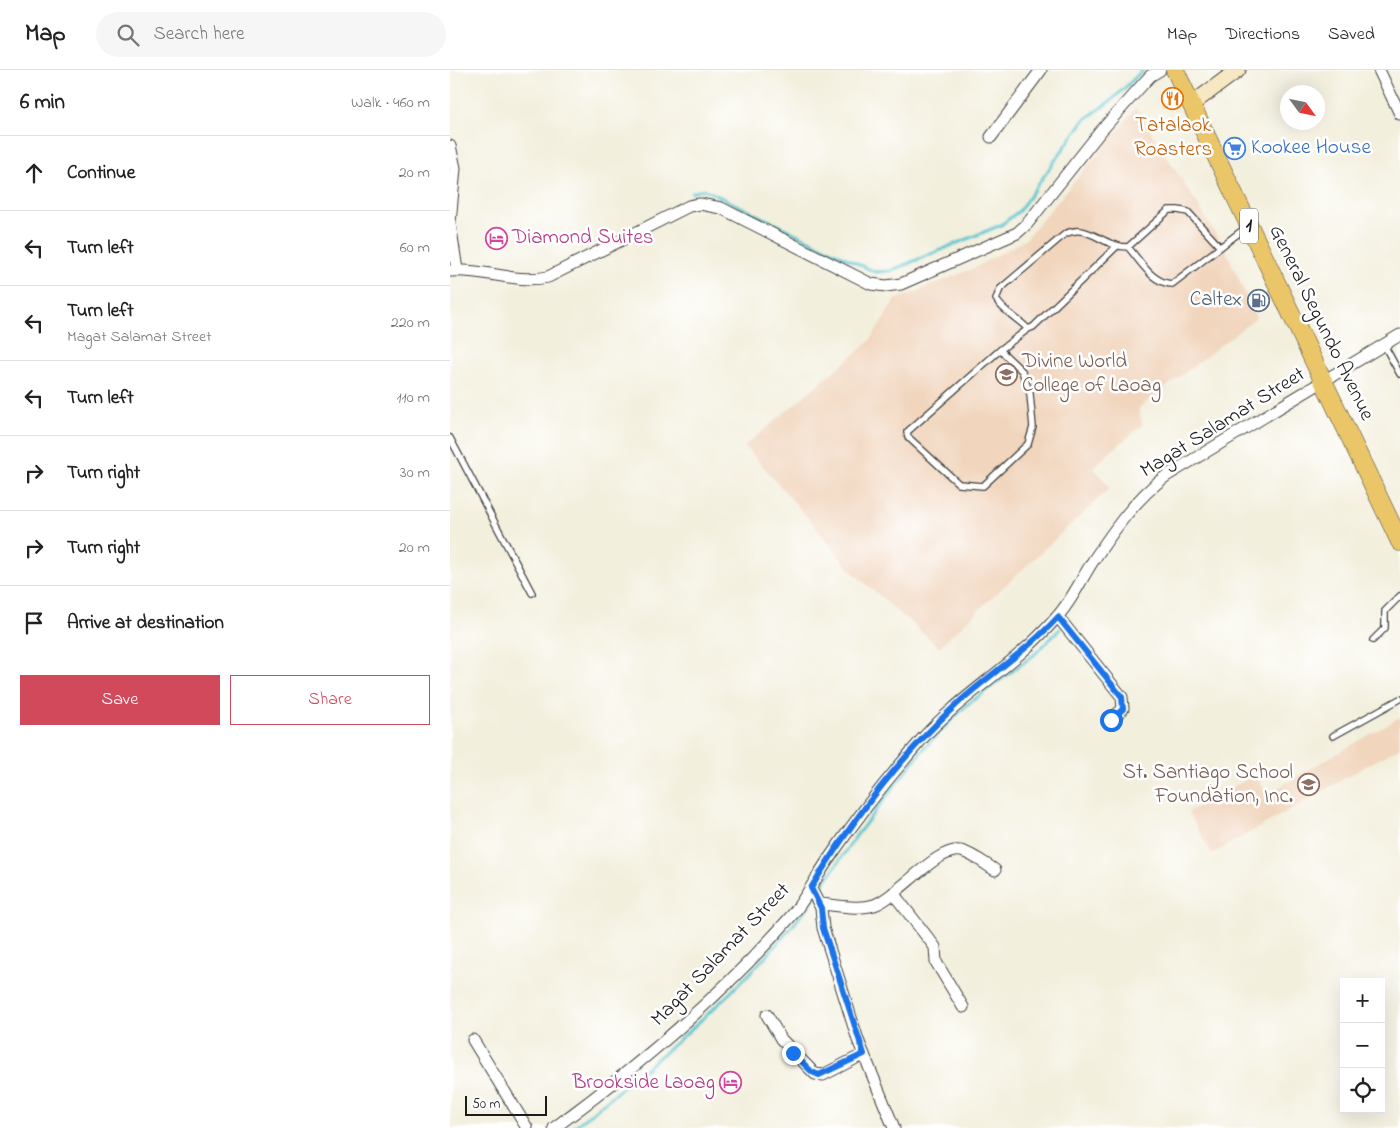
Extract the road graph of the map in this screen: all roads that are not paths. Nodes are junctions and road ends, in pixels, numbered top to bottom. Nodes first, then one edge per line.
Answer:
1 (1041, 70) edge
2 (1160, 70) edge
3 (1175, 70) edge
4 (1238, 70) edge
5 (1379, 70) edge
6 (1192, 104) junction
7 (1400, 114) edge
8 (991, 138) dead end
9 (450, 146) edge
10 (1249, 226) junction
11 (1116, 247) junction
12 (1128, 247) junction
13 (1220, 247) junction
14 (453, 270) edge
15 (1028, 329) junction
16 (1400, 335) edge
17 (1384, 345) junction
18 (1000, 350) junction
19 (1400, 374) edge
20 (1325, 382) junction
21 (450, 438) edge
22 (1400, 542) edge
23 (532, 593) dead end
24 (1400, 596) edge
25 (1058, 617) junction
26 (1373, 640) dead end
27 (1400, 699) edge
28 (1111, 720) dead end
29 (1333, 736) dead end
30 (995, 870) dead end
31 (893, 893) junction
32 (816, 896) junction
33 (963, 1007) dead end
34 (767, 1016) dead end
35 (473, 1040) dead end
36 (864, 1054) junction
37 (528, 1128) edge
38 (554, 1128) edge
39 (894, 1128) edge

1 - 8 street
2 - 14 street
3 - 6 highway, General Segundo Avenue / 1
4 - 6 main road
5 - 7 street
6 - 10 highway, General Segundo Avenue / 1
9 - 14 street
10 - 13 lane
10 - 20 highway, General Segundo Avenue / 1
11 - 12 lane
11 - 15 lane
11 - 15 lane
12 - 13 lane
12 - 13 lane
15 - 18 lane
16 - 17 street, Magat Salamat Street
17 - 19 lane
17 - 20 street, Magat Salamat Street
18 - 18 lane
20 - 22 highway, General Segundo Avenue / 1
20 - 25 street, Magat Salamat Street
21 - 23 lane
24 - 26 lane
25 - 28 street
25 - 32 street, Magat Salamat Street
27 - 29 lane
30 - 31 street
31 - 32 street
31 - 33 street
32 - 36 street
32 - 38 street, Magat Salamat Street
34 - 36 street
35 - 37 street
36 - 39 street

